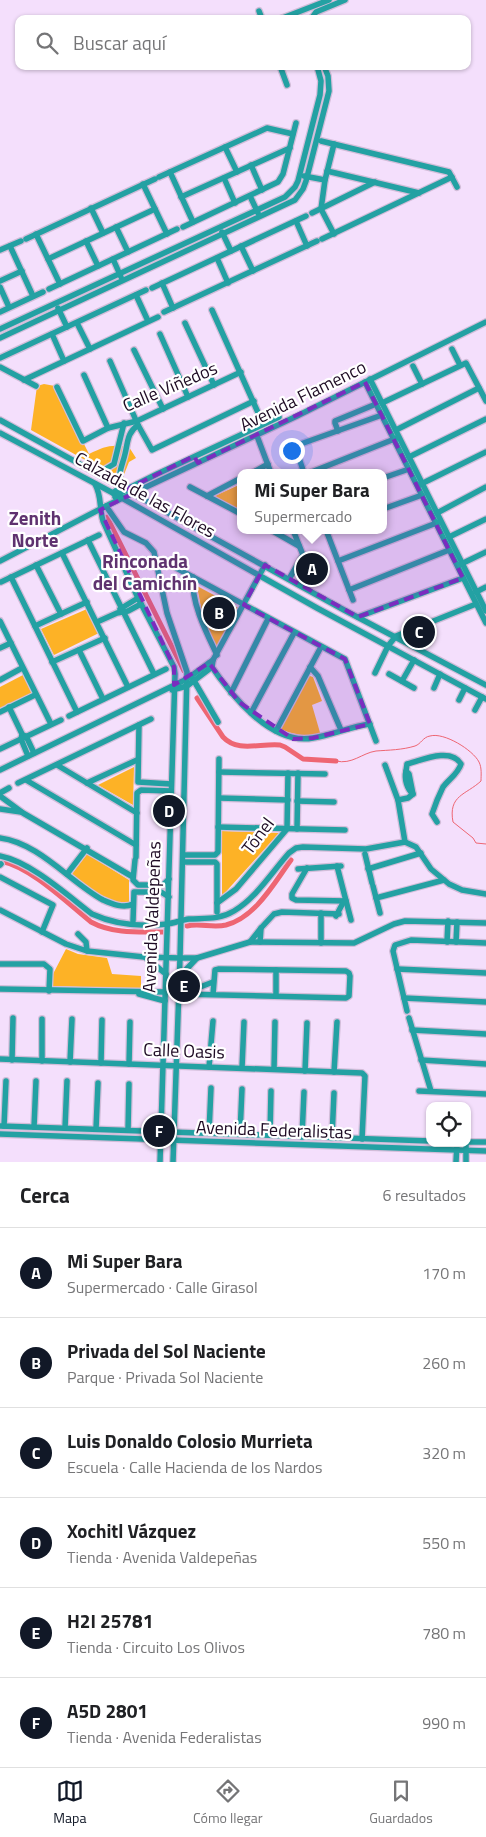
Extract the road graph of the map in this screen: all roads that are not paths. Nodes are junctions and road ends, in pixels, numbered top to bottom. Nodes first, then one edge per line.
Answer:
1 (329, 0) edge
2 (345, 0) edge
3 (334, 2) edge
4 (259, 11) dead end
5 (298, 12) junction
6 (260, 15) edge
7 (290, 15) edge
8 (299, 15) edge
9 (314, 15) edge
10 (282, 70) edge
11 (318, 70) edge
12 (325, 70) edge
13 (287, 84) dead end
14 (314, 122) junction
15 (296, 123) dead end
16 (321, 124) junction
17 (293, 134) junction
18 (322, 141) dead end
19 (334, 144) junction
20 (225, 147) junction
21 (290, 148) junction
22 (251, 165) junction
23 (327, 171) junction
24 (170, 172) junction
25 (237, 172) junction
26 (300, 174) junction
27 (308, 176) junction
28 (452, 177) junction
29 (224, 178) junction
30 (325, 180) junction
31 (375, 182) junction
32 (143, 184) junction
33 (457, 187) dead end
34 (262, 190) junction
35 (420, 193) junction
36 (250, 196) junction
37 (181, 197) junction
38 (235, 202) junction
39 (91, 208) junction
40 (155, 209) junction
41 (321, 209) junction
42 (257, 210) junction
43 (312, 213) dead end
44 (306, 216) dead end
45 (260, 217) junction
46 (296, 221) junction
47 (193, 222) junction
48 (116, 227) junction
49 (220, 227) junction
50 (103, 233) junction
51 (36, 234) junction
52 (167, 234) junction
53 (223, 234) junction
54 (334, 234) junction
55 (86, 241) junction
56 (10, 246) junction
57 (242, 246) junction
58 (308, 246) junction
59 (0, 250) edge
60 (231, 251) junction
61 (128, 252) junction
62 (216, 258) junction
63 (48, 259) junction
64 (113, 260) junction
65 (98, 266) junction
66 (22, 271) junction
67 (253, 271) junction
68 (119, 274) junction
69 (0, 281) edge
70 (123, 281) junction
71 (162, 283) junction
72 (228, 283) junction
73 (60, 284) junction
74 (0, 287) edge
75 (136, 295) junction
76 (33, 296) junction
77 (56, 303) junction
78 (9, 307) junction
79 (173, 308) junction
80 (59, 310) junction
81 (212, 310) dead end
82 (0, 312) edge
83 (164, 312) dead end
84 (158, 317) dead end
85 (148, 321) junction
86 (77, 322) junction
87 (185, 323) dead end
88 (485, 325) edge
89 (1, 326) edge
90 (67, 327) junction
91 (52, 334) junction
92 (160, 334) dead end
93 (3, 336) edge
94 (90, 349) junction
95 (452, 349) dead end
96 (134, 350) dead end
97 (0, 358) edge
98 (64, 361) junction
99 (110, 361) dead end
100 (463, 364) junction
101 (413, 366) dead end
102 (0, 367) edge
103 (241, 372) junction
104 (84, 375) dead end
105 (24, 380) junction
106 (367, 380) junction
107 (422, 384) junction
108 (214, 385) junction
109 (36, 386) dead end
110 (58, 387) dead end
111 (479, 388) junction
112 (188, 397) junction
113 (254, 401) junction
114 (486, 401) edge
115 (379, 403) junction
116 (163, 409) junction
117 (260, 416) dead end
118 (382, 416) junction
119 (279, 417) dead end
120 (486, 419) edge
121 (0, 420) edge
122 (124, 423) junction
123 (137, 423) junction
124 (108, 428) junction
125 (123, 430) junction
126 (396, 430) junction
127 (338, 431) junction
128 (0, 432) edge
129 (130, 433) junction
130 (257, 436) junction
131 (396, 438) junction
132 (486, 452) edge
133 (194, 456) junction
134 (409, 457) junction
135 (198, 462) junction
136 (81, 464) junction
137 (268, 464) junction
138 (110, 467) junction
139 (259, 469) edge
140 (270, 469) edge
141 (302, 469) edge
142 (319, 469) edge
143 (408, 469) junction
144 (93, 470) junction
145 (119, 472) junction
146 (75, 474) junction
147 (387, 477) edge
148 (237, 480) edge
149 (95, 484) junction
150 (420, 485) junction
151 (190, 487) dead end
152 (486, 487) edge
153 (124, 488) junction
154 (134, 493) junction
155 (422, 495) junction
156 (117, 496) junction
157 (207, 496) junction
158 (108, 505) junction
159 (387, 508) edge
160 (100, 510) junction
161 (237, 512) edge
162 (437, 513) junction
163 (486, 519) edge
164 (438, 522) junction
165 (278, 534) edge
166 (294, 534) edge
167 (328, 534) edge
168 (99, 535) dead end
169 (449, 537) junction
170 (88, 540) junction
171 (299, 546) junction
172 (449, 550) junction
173 (486, 552) edge
174 (62, 553) junction
175 (0, 561) edge
176 (338, 561) junction
177 (166, 563) dead end
178 (36, 565) junction
179 (265, 565) junction
180 (460, 565) junction
181 (259, 574) junction
182 (193, 577) junction
183 (11, 578) junction
184 (463, 578) junction
185 (289, 579) junction
186 (1, 582) edge
187 (486, 586) edge
188 (349, 590) junction
189 (476, 592) junction
190 (138, 598) junction
191 (353, 600) dead end
192 (87, 602) junction
193 (142, 604) junction
194 (476, 604) junction
195 (244, 605) junction
196 (121, 610) junction
197 (486, 611) edge
198 (348, 612) junction
199 (61, 614) junction
200 (358, 617) junction
201 (268, 619) junction
202 (0, 621) edge
203 (486, 621) edge
204 (97, 622) junction
205 (342, 622) junction
206 (35, 626) junction
207 (294, 633) junction
208 (396, 636) junction
209 (105, 638) junction
210 (11, 643) junction
211 (321, 646) junction
212 (388, 646) junction
213 (0, 648) edge
214 (79, 650) junction
215 (414, 660) junction
216 (212, 661) junction
217 (52, 662) junction
218 (310, 667) junction
219 (22, 668) junction
220 (166, 669) dead end
221 (374, 673) dead end
222 (154, 674) junction
223 (388, 674) dead end
224 (440, 674) junction
225 (0, 680) edge
226 (190, 680) junction
227 (402, 682) junction
228 (486, 685) edge
229 (128, 687) junction
230 (174, 688) junction
231 (414, 688) dead end
232 (434, 688) dead end
233 (466, 688) junction
234 (231, 693) junction
235 (35, 695) junction
236 (484, 698) edge
237 (103, 699) junction
238 (459, 700) dead end
239 (9, 707) junction
240 (475, 710) dead end
241 (0, 712) edge
242 (77, 712) junction
243 (251, 713) junction
244 (69, 716) dead end
245 (151, 719) dead end
246 (60, 720) dead end
247 (218, 722) dead end
248 (51, 724) junction
249 (370, 724) junction
250 (139, 725) junction
251 (341, 730) junction
252 (276, 731) junction
253 (23, 736) junction
254 (376, 741) dead end
255 (0, 749) edge
256 (31, 755) junction
257 (220, 759) dead end
258 (137, 760) junction
259 (172, 760) junction
260 (185, 761) junction
261 (57, 765) junction
262 (385, 765) dead end
263 (0, 770) edge
264 (219, 772) junction
265 (288, 772) junction
266 (298, 773) junction
267 (325, 774) dead end
268 (26, 780) junction
269 (86, 783) junction
270 (18, 784) dead end
271 (140, 787) junction
272 (171, 787) junction
273 (9, 788) dead end
274 (0, 792) edge
275 (0, 796) edge
276 (219, 798) junction
277 (398, 798) junction
278 (288, 800) junction
279 (297, 801) junction
280 (334, 802) dead end
281 (0, 810) edge
282 (23, 812) junction
283 (137, 812) junction
284 (437, 822) dead end
285 (218, 828) junction
286 (287, 829) junction
287 (297, 829) junction
288 (170, 830) junction
289 (183, 830) junction
290 (345, 830) dead end
291 (0, 838) edge
292 (404, 842) junction
293 (136, 845) junction
294 (86, 848) junction
295 (421, 853) junction
296 (364, 854) dead end
297 (196, 855) junction
298 (0, 856) edge
299 (183, 858) junction
300 (196, 862) junction
301 (307, 868) junction
302 (368, 868) junction
303 (298, 869) dead end
304 (67, 874) junction
305 (0, 877) edge
306 (133, 877) junction
307 (169, 880) junction
308 (444, 880) junction
309 (137, 888) junction
310 (154, 888) junction
311 (486, 894) edge
312 (169, 897) junction
313 (376, 898) junction
314 (345, 900) junction
315 (217, 902) junction
316 (133, 904) junction
317 (169, 905) junction
318 (182, 905) junction
319 (0, 910) edge
320 (217, 912) dead end
321 (380, 913) dead end
322 (321, 915) junction
323 (352, 920) dead end
324 (133, 921) dead end
325 (181, 921) junction
326 (448, 921) junction
327 (457, 922) junction
328 (486, 923) edge
329 (168, 924) junction
330 (261, 928) junction
331 (42, 932) junction
332 (78, 934) dead end
333 (250, 942) junction
334 (260, 942) junction
335 (447, 942) junction
336 (456, 942) junction
337 (320, 943) junction
338 (486, 943) edge
339 (87, 951) junction
340 (144, 957) junction
341 (167, 958) junction
342 (180, 958) junction
343 (197, 958) junction
344 (0, 964) edge
345 (397, 969) junction
346 (276, 970) junction
347 (486, 973) edge
348 (166, 974) junction
349 (180, 976) junction
350 (213, 982) junction
351 (0, 990) edge
352 (49, 990) junction
353 (132, 992) junction
354 (166, 992) junction
355 (179, 992) junction
356 (195, 992) junction
357 (212, 994) junction
358 (276, 995) junction
359 (404, 998) junction
360 (165, 1001) junction
361 (486, 1002) edge
362 (407, 1011) dead end
363 (13, 1018) dead end
364 (409, 1018) dead end
365 (42, 1019) dead end
366 (72, 1019) dead end
367 (102, 1020) dead end
368 (213, 1021) dead end
369 (130, 1022) dead end
370 (244, 1022) dead end
371 (275, 1022) dead end
372 (307, 1022) dead end
373 (337, 1022) dead end
374 (412, 1030) junction
375 (486, 1034) edge
376 (0, 1059) edge
377 (12, 1060) junction
378 (421, 1060) junction
379 (42, 1061) junction
380 (70, 1062) junction
381 (100, 1063) junction
382 (129, 1064) junction
383 (486, 1064) edge
384 (163, 1065) junction
385 (176, 1066) junction
386 (210, 1067) junction
387 (242, 1068) junction
388 (274, 1069) junction
389 (306, 1071) junction
390 (334, 1072) junction
391 (6, 1081) dead end
392 (36, 1081) dead end
393 (67, 1082) dead end
394 (98, 1083) dead end
395 (129, 1084) dead end
396 (210, 1088) dead end
397 (242, 1089) dead end
398 (271, 1091) dead end
399 (419, 1091) dead end
400 (431, 1091) junction
401 (304, 1092) dead end
402 (334, 1093) dead end
403 (486, 1094) edge
404 (2, 1126) edge
405 (34, 1127) junction
406 (65, 1128) junction
407 (96, 1129) junction
408 (128, 1130) junction
409 (161, 1131) junction
410 (174, 1132) junction
411 (209, 1133) junction
412 (0, 1134) edge
413 (240, 1134) junction
414 (270, 1135) junction
415 (302, 1137) junction
416 (332, 1138) junction
417 (362, 1139) junction
418 (160, 1140) junction
419 (174, 1141) junction
420 (404, 1141) junction
421 (426, 1141) edge
422 (486, 1142) edge
423 (471, 1143) edge
424 (456, 1147) edge
425 (466, 1147) edge
426 (404, 1150) junction
427 (456, 1151) junction
428 (466, 1151) junction
429 (486, 1152) edge
430 (160, 1162) edge
431 (173, 1162) edge
432 (456, 1162) edge
433 (466, 1162) edge

1 - 5 street
2 - 3 street
3 - 9 street
4 - 6 street
5 - 7 street
5 - 8 street
10 - 13 street
11 - 14 street
12 - 16 street
14 - 16 street
14 - 26 street
15 - 17 street
16 - 27 street
17 - 20 street
17 - 21 street
18 - 19 street
19 - 23 street
19 - 28 street
20 - 24 street
20 - 25 street
21 - 22 street
21 - 34 street
22 - 25 street
22 - 34 street
23 - 30 street
23 - 31 street
24 - 32 street
24 - 37 street
25 - 29 street
26 - 27 street
26 - 42 street
27 - 30 street
27 - 45 street
28 - 33 street
28 - 35 street
29 - 37 street
29 - 38 street
30 - 41 street
31 - 35 street
31 - 41 street
32 - 39 street
32 - 40 street
34 - 36 street
35 - 54 street
36 - 38 street
36 - 42 street
37 - 47 street
38 - 47 street
39 - 50 street
39 - 51 street
40 - 48 street
40 - 52 street
41 - 43 street
41 - 54 street
42 - 45 street
42 - 49 street
44 - 46 street
45 - 53 street
46 - 57 street
46 - 58 street
47 - 52 street
48 - 50 street
48 - 61 street
49 - 53 street
49 - 68 street
50 - 55 street
51 - 56 street
51 - 63 street
52 - 61 street
53 - 60 street
53 - 70 street
54 - 58 street
55 - 63 street
55 - 65 street
56 - 59 street
56 - 66 street
57 - 60 street
57 - 67 street
58 - 67 street
60 - 62 street
61 - 64 street
62 - 71 street
62 - 72 street
63 - 73 street
64 - 65 street
64 - 68 street
65 - 73 street
66 - 69 street
66 - 76 street
67 - 72 street
68 - 70 street
68 - 77 street
70 - 80 street
71 - 75 street
71 - 79 street
72 - 79 street
73 - 76 street
74 - 78 street
75 - 85 street
75 - 86 street
76 - 78 street
77 - 80 street
77 - 89 street
78 - 82 street
79 - 83 street
80 - 90 street
80 - 93 street
81 - 103 street
84 - 85 street
85 - 94 street
86 - 90 street
86 - 94 street
87 - 108 street
88 - 106 street, Avenida Flamenco
89 - 93 street
90 - 91 street
91 - 97 street
91 - 98 street
92 - 112 street
94 - 98 street
95 - 100 street
96 - 116 street
98 - 105 street
99 - 123 street
100 - 107 street
100 - 111 street
101 - 107 street
102 - 105 street
103 - 108 street, Calle Viñedos
103 - 113 street
104 - 124 street
105 - 109 street
106 - 115 street
106 - 130 street, Avenida Flamenco
107 - 115 street
108 - 112 street, Calle Viñedos
110 - 124 street, Calle Viñedos
111 - 114 street
111 - 126 street
112 - 116 street, Calle Viñedos
113 - 117 street
113 - 123 street
115 - 118 street
115 - 126 street
115 - 127 street
116 - 123 street, Calle Viñedos
118 - 127 street
118 - 131 street
119 - 133 street, Avenida Flamenco
120 - 134 street
121 - 136 street, Calzada de las Flores
122 - 123 street, Calle Viñedos
122 - 124 street, Calle Viñedos
122 - 125 street
123 - 129 street
125 - 129 street
125 - 138 street
126 - 131 street
127 - 141 street
128 - 146 street, Calzada de las Flores
129 - 145 street
130 - 135 street, Avenida Flamenco
130 - 137 street
131 - 134 street
131 - 142 street
131 - 143 street
132 - 150 street
133 - 135 street
133 - 153 street, Avenida Flamenco
134 - 150 street
135 - 154 street, Avenida Flamenco
136 - 144 street, Calzada de las Flores
136 - 146 street
137 - 139 street
137 - 140 street
138 - 144 street
138 - 145 street
143 - 147 street
143 - 150 street
144 - 153 street, Calzada de las Flores
145 - 153 street
146 - 149 street, Calzada de las Flores
148 - 157 street
149 - 156 street, Calzada de las Flores
149 - 160 street, Avenida Valdepeñas
150 - 155 street
150 - 162 street
151 - 157 street
152 - 162 street
153 - 154 street, Calzada de las Flores
153 - 156 street, Avenida Flamenco
154 - 156 street, Avenida Flamenco
154 - 179 street, Calzada de las Flores
155 - 159 street
155 - 164 street
156 - 158 street
156 - 181 street, Calzada de las Flores
157 - 161 street
158 - 160 street
158 - 226 street, Avenida Valdepeñas
160 - 175 street
160 - 190 street, Avenida Valdepeñas
162 - 164 street
163 - 169 street
164 - 169 street
164 - 172 street
164 - 176 street
165 - 171 street
166 - 171 street
167 - 176 street
168 - 170 street
169 - 180 street
170 - 174 street
170 - 196 street
171 - 185 street
172 - 180 street
172 - 188 street
173 - 180 street
174 - 178 street
174 - 192 street
176 - 188 street
177 - 182 street
178 - 183 street
178 - 199 street
179 - 181 street
179 - 185 street, Calzada de las Flores
180 - 184 street
180 - 189 street
181 - 195 street
181 - 205 street, Calzada de las Flores
182 - 195 street
182 - 216 street
183 - 186 street
183 - 206 street
184 - 194 street
184 - 200 street
185 - 198 street, Calzada de las Flores
187 - 189 street
188 - 191 street
189 - 197 street
190 - 193 street, Avenida Valdepeñas
190 - 196 street
192 - 199 street
192 - 204 street
193 - 196 street
193 - 230 street, Avenida Valdepeñas
194 - 203 street
194 - 208 street
195 - 201 street
195 - 216 street
196 - 204 street
196 - 222 street
198 - 200 street, Calzada de las Flores
198 - 205 street
199 - 206 street
200 - 208 street, Calzada de las Flores
201 - 207 street
201 - 234 street
202 - 210 street
204 - 209 street
205 - 212 street, Calzada de las Flores
206 - 217 street
207 - 211 street
207 - 243 street
208 - 212 street
208 - 228 street, Calzada de las Flores
209 - 214 street
209 - 229 street
210 - 213 street
210 - 219 street
211 - 218 street
211 - 249 street
212 - 215 street, Calzada de las Flores
212 - 221 street
214 - 217 street
214 - 237 street
215 - 224 street, Calzada de las Flores
215 - 227 street
216 - 226 street
216 - 234 street
217 - 242 street
218 - 251 street
218 - 252 street
219 - 225 street
219 - 235 street
220 - 222 street
222 - 229 street
223 - 227 street
224 - 232 street
224 - 233 street, Calzada de las Flores
226 - 230 street
226 - 247 street
226 - 260 street, Avenida Valdepeñas
227 - 231 street
229 - 237 street
230 - 256 street
230 - 259 street, Avenida Valdepeñas
233 - 236 street, Calzada de las Flores
233 - 238 street
234 - 243 street
235 - 239 street
235 - 248 street
236 - 240 street
237 - 242 street
239 - 241 street
239 - 253 street
242 - 244 street
243 - 252 street
245 - 250 street
246 - 248 street
248 - 253 street
249 - 251 street
249 - 254 street
250 - 258 street
250 - 261 street
251 - 252 street
253 - 255 street
253 - 256 street
256 - 263 street
257 - 264 street
258 - 269 street
258 - 271 street
259 - 260 street
259 - 272 street, Avenida Valdepeñas
260 - 289 street, Avenida Valdepeñas
261 - 268 street
261 - 269 street
262 - 277 street
264 - 265 street
264 - 276 street
265 - 266 street
265 - 278 street, Tónel
266 - 267 street
266 - 279 street, Tónel
268 - 270 street
268 - 293 street
269 - 283 street
271 - 272 street
271 - 283 street
272 - 288 street, Avenida Valdepeñas
273 - 274 street
275 - 282 street
276 - 278 street
276 - 285 street
277 - 284 street
277 - 292 street
278 - 286 street, Tónel
279 - 280 street
279 - 287 street, Tónel
281 - 282 street
282 - 294 street
283 - 293 street
285 - 286 street
285 - 297 street
286 - 287 street
286 - 315 street, Tónel
287 - 290 street
288 - 289 street
288 - 307 street, Avenida Valdepeñas
289 - 299 street, Avenida Valdepeñas
291 - 304 street
292 - 295 street
292 - 325 street
293 - 306 street
294 - 304 street
294 - 306 street
295 - 302 street
295 - 308 street
296 - 302 street
297 - 299 street
297 - 300 street
298 - 329 street
299 - 300 street
299 - 318 street, Avenida Valdepeñas
300 - 315 street
301 - 303 street
301 - 314 street
301 - 314 street
302 - 313 street
304 - 316 street
305 - 331 street
306 - 309 street
307 - 310 street
307 - 312 street, Avenida Valdepeñas
308 - 311 street
308 - 313 street
309 - 310 street
309 - 316 street
310 - 312 street
312 - 317 street, Avenida Valdepeñas
313 - 321 street
314 - 322 street
314 - 323 street
315 - 320 street
316 - 324 street
317 - 318 street
317 - 329 street, Avenida Valdepeñas
318 - 325 street, Avenida Valdepeñas
319 - 331 street
322 - 330 street
322 - 337 street
325 - 329 street
325 - 342 street, Avenida Valdepeñas
326 - 327 street
326 - 335 street
326 - 337 street
327 - 328 street
327 - 336 street
329 - 341 street, Avenida Valdepeñas
330 - 333 street
330 - 334 street
331 - 339 street
332 - 339 street
333 - 334 street
333 - 343 street
334 - 337 street
335 - 336 street
335 - 345 street
336 - 338 street
339 - 340 street
340 - 341 street
340 - 348 street
341 - 342 street
341 - 348 street, Avenida Valdepeñas
342 - 343 street
342 - 349 street, Avenida Valdepeñas
343 - 349 street
344 - 352 street
345 - 347 street
345 - 359 street
346 - 350 street
346 - 358 street
346 - 358 street
348 - 354 street, Avenida Valdepeñas
349 - 355 street, Avenida Valdepeñas
350 - 356 street
350 - 357 street
351 - 352 street
352 - 353 street
353 - 354 street
353 - 360 street
354 - 360 street, Avenida Valdepeñas
355 - 356 street
355 - 385 street, Avenida Valdepeñas
356 - 357 street
357 - 358 street
359 - 361 street
359 - 362 street
360 - 384 street, Avenida Valdepeñas
363 - 377 street
364 - 374 street
365 - 379 street
366 - 380 street
367 - 381 street
368 - 386 street
369 - 382 street
370 - 387 street
371 - 388 street
372 - 389 street
373 - 390 street
374 - 375 street
374 - 378 street
376 - 377 street, Calle Oasis
377 - 379 street, Calle Oasis
378 - 383 street
378 - 400 street
379 - 380 street, Calle Oasis
380 - 381 street, Calle Oasis
381 - 382 street, Calle Oasis
382 - 384 street, Calle Oasis
384 - 385 street, Calle Oasis
384 - 409 street, Avenida Valdepeñas
385 - 386 street, Calle Oasis
385 - 410 street, Avenida Valdepeñas
386 - 387 street, Calle Oasis
387 - 388 street, Calle Oasis
388 - 389 street, Calle Oasis
389 - 390 street, Calle Oasis
390 - 417 street, Calle Oasis
391 - 404 street
392 - 405 street
393 - 406 street
394 - 407 street
395 - 408 street
396 - 411 street
397 - 413 street
398 - 414 street
399 - 400 street
400 - 403 street
401 - 415 street
402 - 416 street
404 - 405 street, Avenida Federalistas
405 - 406 street, Avenida Federalistas
406 - 407 street, Avenida Federalistas
407 - 408 street, Avenida Federalistas
408 - 409 street, Avenida Federalistas
409 - 410 street, Avenida Federalistas
409 - 418 street, Avenida Valdepeñas
410 - 411 street, Avenida Federalistas
410 - 419 street, Avenida Valdepeñas
411 - 413 street, Avenida Federalistas
412 - 418 street, Avenida Federalistas
413 - 414 street, Avenida Federalistas
414 - 415 street, Avenida Federalistas
415 - 416 street, Avenida Federalistas
416 - 417 street, Avenida Federalistas
417 - 420 street, Avenida Federalistas
418 - 419 street, Avenida Federalistas
418 - 430 street, Avenida Valdepeñas
419 - 426 street, Avenida Federalistas
419 - 431 street, Avenida Valdepeñas
420 - 421 street, Avenida Federalistas
420 - 426 street
422 - 423 street
424 - 427 street
425 - 428 street
426 - 427 street, Avenida Federalistas
427 - 428 street, Avenida Federalistas
427 - 432 street
428 - 429 street, Avenida Federalistas
428 - 433 street

